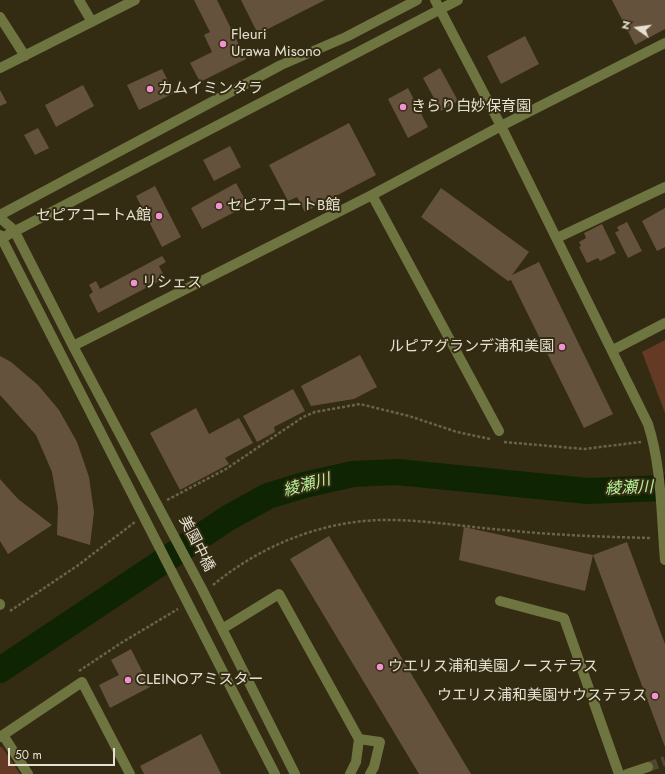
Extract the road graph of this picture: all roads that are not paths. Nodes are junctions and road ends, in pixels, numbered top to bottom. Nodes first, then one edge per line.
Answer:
1 (79, 0) edge
2 (135, 0) edge
3 (417, 0) edge
4 (435, 0) edge
5 (458, 0) edge
6 (440, 10) junction
7 (0, 17) edge
8 (92, 22) junction
9 (665, 43) edge
10 (25, 56) junction
11 (0, 68) edge
12 (501, 126) junction
13 (665, 187) edge
14 (372, 195) junction
15 (0, 215) edge
16 (0, 218) edge
17 (14, 230) junction
18 (0, 235) edge
19 (557, 238) junction
20 (0, 239) edge
21 (665, 323) edge
22 (73, 346) junction
23 (613, 350) junction
24 (499, 436) road end
25 (665, 560) edge
26 (500, 601) dead end
27 (222, 628) junction
28 (1, 736) edge
29 (359, 739) junction
30 (648, 767) tunnel mouth
31 (28, 774) edge
32 (130, 774) edge
33 (275, 774) edge
34 (295, 774) edge
35 (350, 774) edge
36 (370, 774) edge
37 (619, 774) edge
38 (627, 774) edge

1 - 8 street
2 - 8 street
3 - 15 street
4 - 6 street
5 - 6 street
6 - 12 street
6 - 17 street
7 - 10 street
8 - 10 street
9 - 12 street
10 - 11 street
12 - 14 street
12 - 19 street
13 - 19 street
14 - 22 street
14 - 24 street
16 - 17 street
17 - 20 street
17 - 22 street, 美園中橋
18 - 20 street
19 - 23 street
20 - 33 street
21 - 23 street
22 - 27 street, 美園中橋
23 - 25 street
26 - 37 street
27 - 29 street
27 - 34 street, 美園中橋
28 - 31 street
28 - 32 street
29 - 35 street
29 - 36 street
30 - 38 street

